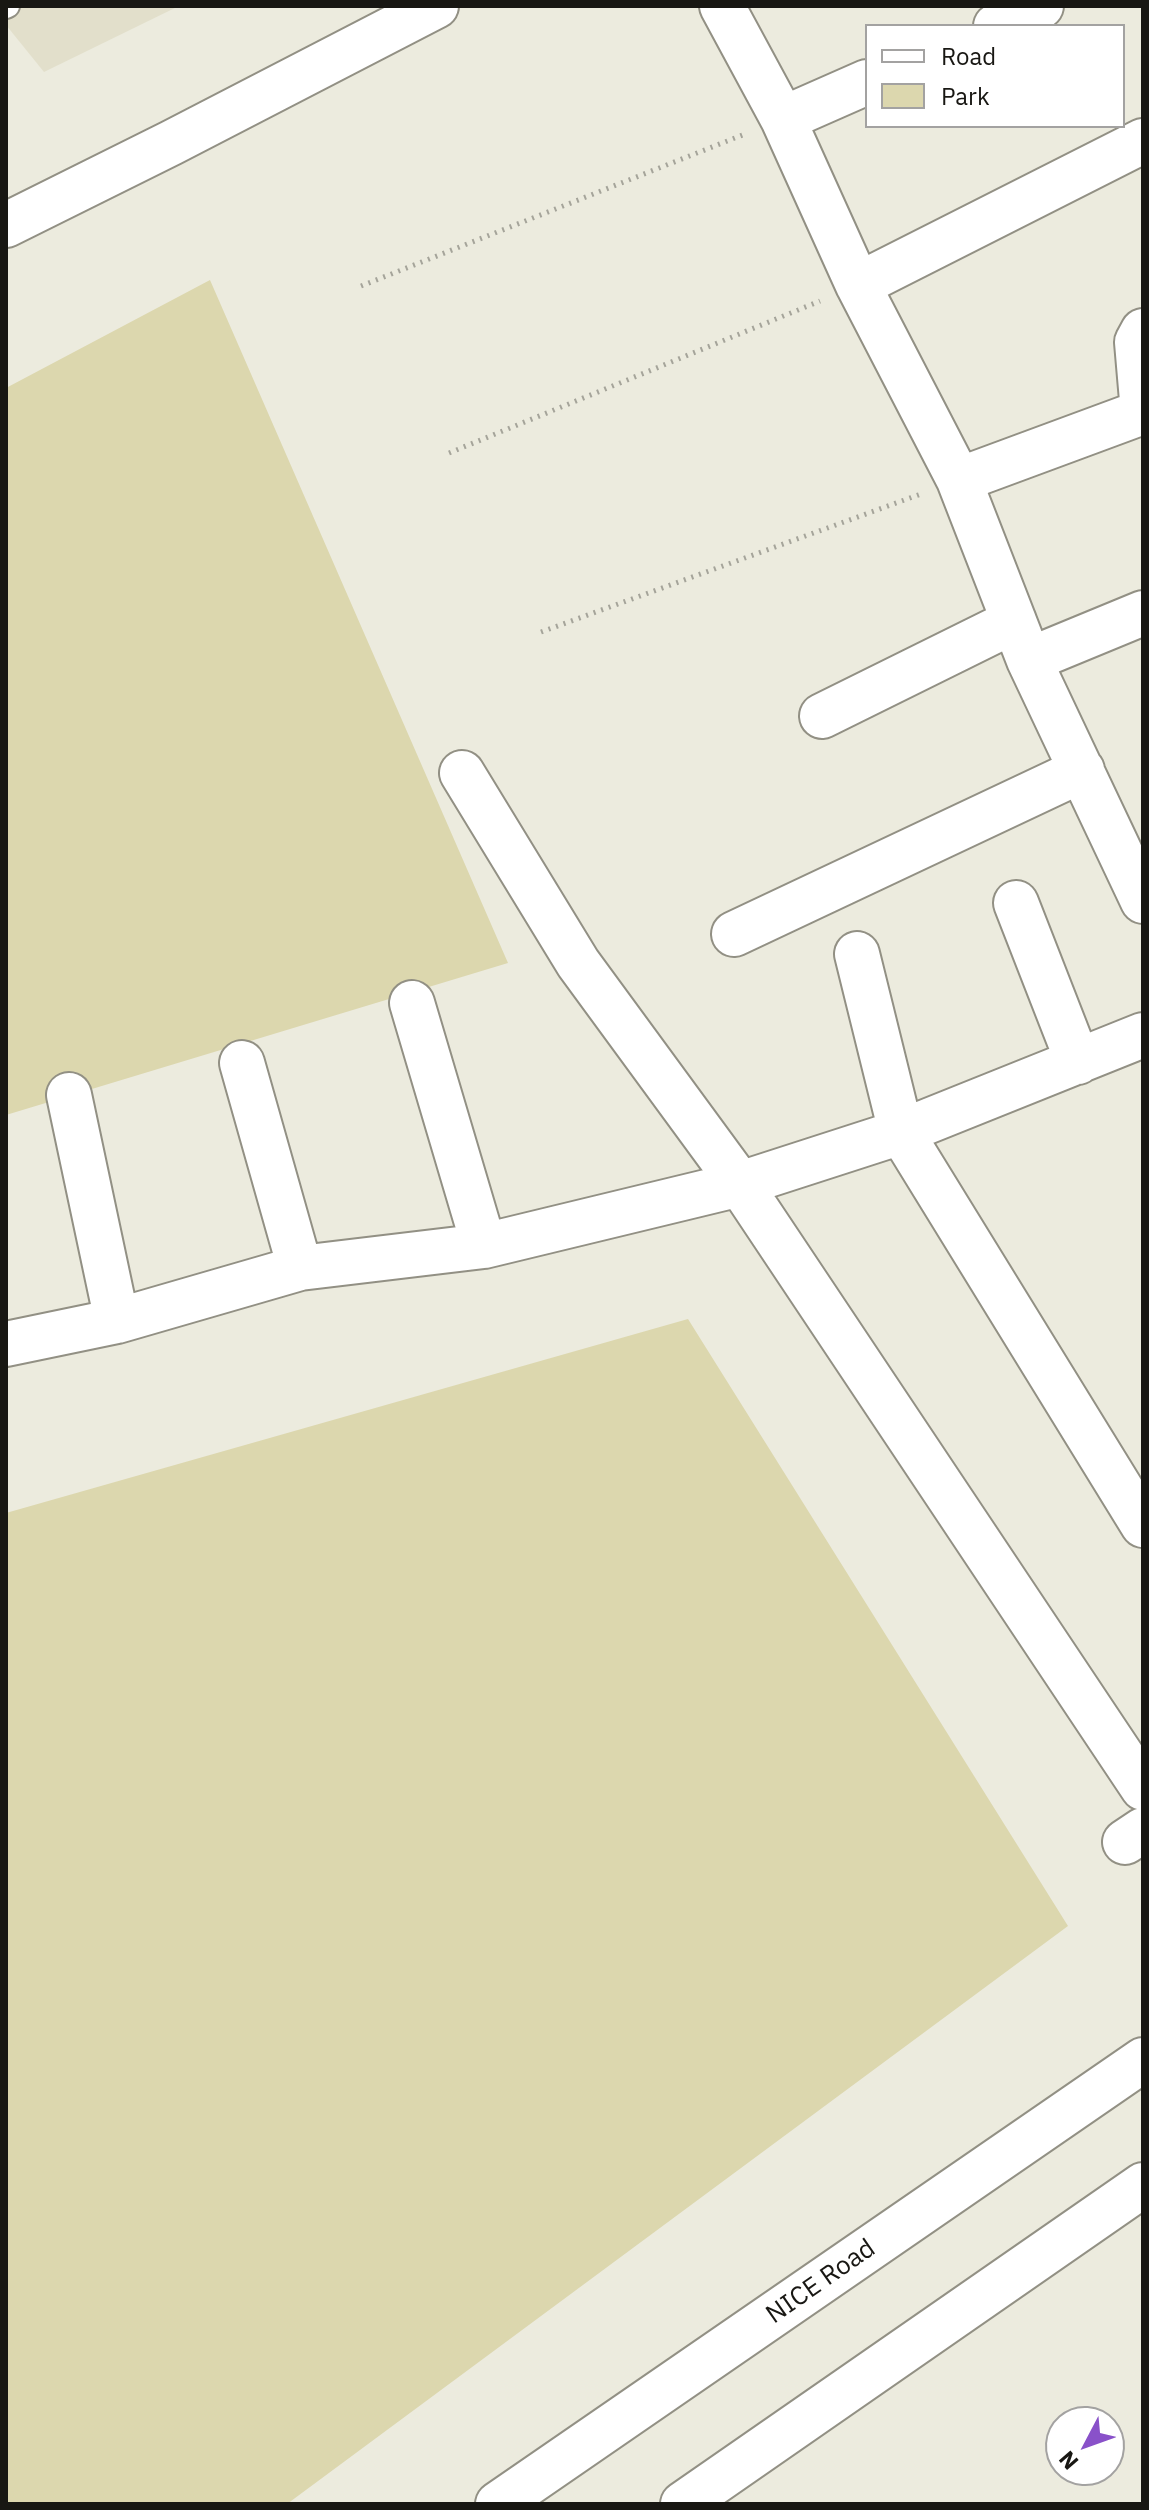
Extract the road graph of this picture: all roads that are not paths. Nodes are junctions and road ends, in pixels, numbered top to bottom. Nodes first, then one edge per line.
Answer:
1 (436, 6) edge
2 (722, 6) edge
3 (1041, 6) edge
4 (1000, 24) edge
5 (865, 83) edge
6 (783, 119) junction
7 (1143, 141) edge
8 (6, 225) edge
9 (858, 285) junction
10 (1143, 331) edge
11 (1143, 412) edge
12 (959, 480) junction
13 (1143, 613) edge
14 (1022, 640) junction
15 (822, 716) dead end
16 (1082, 770) junction
17 (462, 773) dead end
18 (1143, 901) edge
19 (1016, 903) dead end
20 (734, 934) dead end
21 (857, 954) dead end
22 (412, 1003) dead end
23 (1143, 1035) edge
24 (1078, 1062) junction
25 (242, 1063) dead end
26 (69, 1095) dead end
27 (901, 1132) junction
28 (740, 1184) junction
29 (484, 1246) junction
30 (300, 1268) junction
31 (117, 1321) junction
32 (6, 1344) edge
33 (1143, 1525) edge
34 (1143, 1788) edge
35 (1143, 2060) edge
36 (1143, 2185) edge
37 (498, 2504) edge
38 (683, 2504) edge

1 - 8 main road
2 - 6 main road
3 - 4 main road
5 - 6 main road
6 - 9 main road
7 - 9 main road
9 - 12 main road
10 - 11 main road
11 - 12 main road
12 - 14 main road
13 - 14 main road
14 - 15 main road
14 - 16 main road
16 - 18 main road
16 - 20 main road
17 - 28 main road
19 - 24 main road
21 - 27 main road
22 - 29 main road
23 - 24 main road
24 - 27 main road
25 - 30 main road
26 - 31 main road
27 - 28 main road
27 - 33 main road
28 - 29 main road
28 - 34 main road
29 - 30 main road
30 - 31 main road
31 - 32 main road
35 - 37 main road, NICE Road
36 - 38 main road

